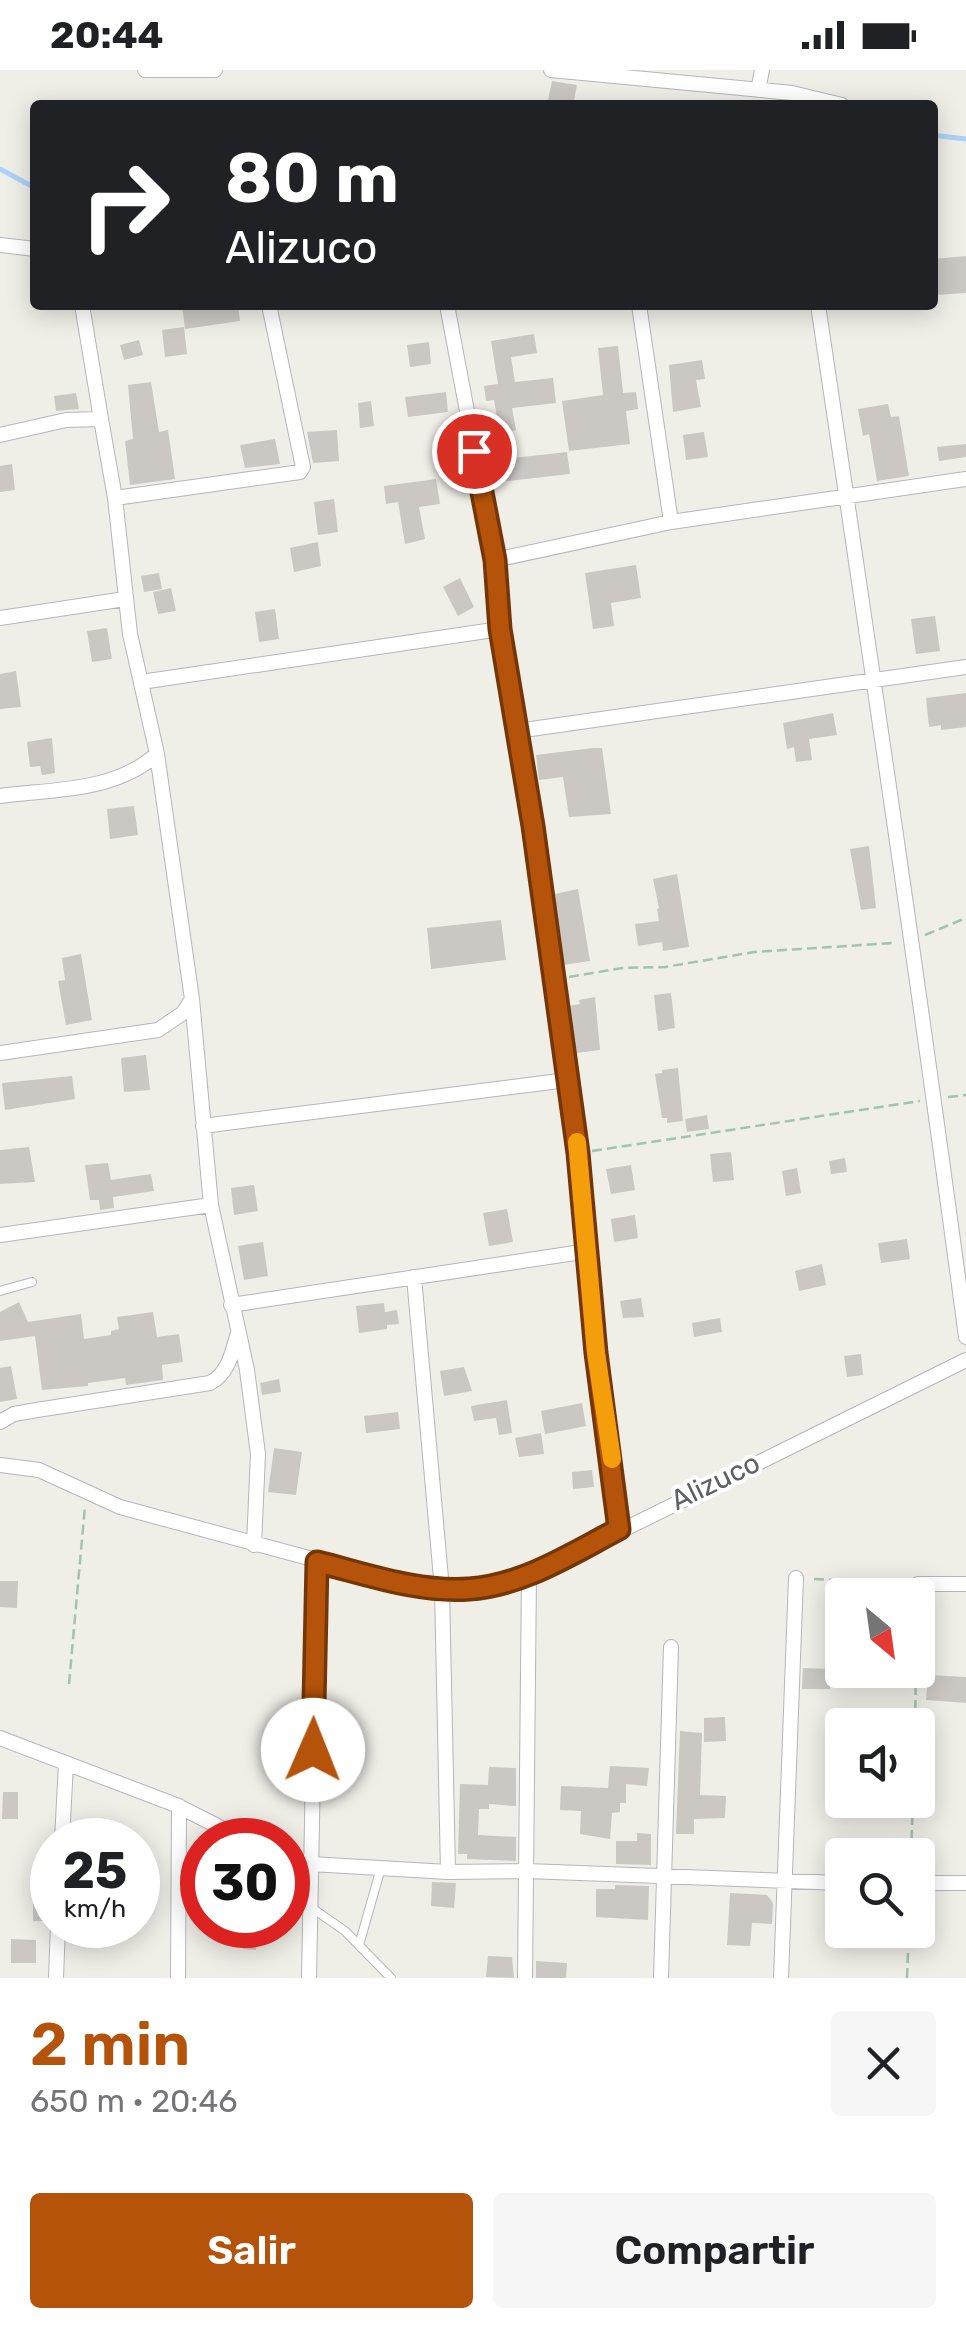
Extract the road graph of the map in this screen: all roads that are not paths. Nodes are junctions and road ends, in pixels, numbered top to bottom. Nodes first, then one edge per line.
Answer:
1 (145, 70) edge
2 (214, 70) edge
3 (550, 70) edge
4 (762, 70) edge
5 (758, 90) junction
6 (821, 100) edge
7 (0, 245) edge
8 (30, 248) edge
9 (83, 310) edge
10 (270, 310) edge
11 (447, 310) edge
12 (640, 310) edge
13 (819, 310) edge
14 (102, 419) junction
15 (0, 435) edge
16 (966, 479) edge
17 (846, 496) junction
18 (115, 498) junction
19 (671, 522) junction
20 (495, 560) junction
21 (125, 599) junction
22 (0, 618) edge
23 (500, 629) junction
24 (966, 667) edge
25 (873, 679) junction
26 (140, 682) junction
27 (517, 731) junction
28 (156, 754) junction
29 (0, 796) edge
30 (192, 999) junction
31 (0, 1053) edge
32 (567, 1080) junction
33 (203, 1126) junction
34 (211, 1206) junction
35 (0, 1235) edge
36 (588, 1250) junction
37 (414, 1277) junction
38 (32, 1282) dead end
39 (0, 1291) edge
40 (231, 1305) junction
41 (238, 1332) junction
42 (966, 1337) edge
43 (966, 1360) edge
44 (0, 1422) edge
45 (0, 1465) edge
46 (619, 1529) junction
47 (254, 1545) junction
48 (317, 1562) junction
49 (529, 1573) junction
50 (796, 1578) road end
51 (935, 1584) edge
52 (966, 1584) edge
53 (442, 1589) junction
54 (671, 1646) dead end
55 (0, 1738) edge
56 (66, 1763) junction
57 (179, 1806) junction
58 (63, 1818) edge
59 (202, 1818) edge
60 (311, 1864) junction
61 (382, 1868) junction
62 (448, 1872) junction
63 (527, 1872) junction
64 (666, 1878) junction
65 (935, 1883) edge
66 (966, 1883) edge
67 (785, 1884) junction
68 (825, 1884) edge
69 (310, 1906) joint
70 (359, 1946) junction
71 (57, 1948) edge
72 (309, 1948) edge
73 (56, 1978) edge
74 (178, 1978) edge
75 (309, 1978) edge
76 (391, 1978) edge
77 (525, 1978) edge
78 (661, 1978) edge
79 (781, 1978) edge

1 - 2 street
3 - 5 street
4 - 5 street
5 - 6 street
7 - 8 street
9 - 14 street
10 - 18 street
11 - 20 street
12 - 19 street
13 - 17 street
14 - 15 street
14 - 18 street
16 - 17 street
17 - 19 street
17 - 25 street
18 - 21 street
19 - 20 street
20 - 23 street
21 - 22 street
21 - 26 street
23 - 26 street
23 - 27 street
24 - 25 street
25 - 27 street
25 - 42 street
26 - 28 street
27 - 32 street
28 - 29 street
28 - 30 street
30 - 31 street
30 - 33 street
32 - 33 street
32 - 36 street
33 - 34 street
34 - 35 street
34 - 40 street
36 - 37 street
36 - 46 street
37 - 40 street
37 - 53 street
38 - 39 lane
40 - 41 street
41 - 44 street
41 - 47 street
43 - 46 street, Alizuco
45 - 47 street, Alizuco
46 - 49 street, Alizuco
47 - 48 street, Alizuco
48 - 53 street, Alizuco
48 - 60 street
49 - 53 street, Alizuco
49 - 63 street
50 - 67 street
51 - 52 street
53 - 62 street
54 - 64 street
55 - 56 street
56 - 57 street
56 - 58 street
57 - 59 street
57 - 74 street
60 - 61 street
60 - 69 street
61 - 62 street
61 - 70 lane
62 - 63 street
63 - 64 street
63 - 77 street
64 - 67 street
64 - 78 street
65 - 66 street
67 - 68 street
67 - 79 street
69 - 70 lane
70 - 76 lane
71 - 73 street
72 - 75 street

